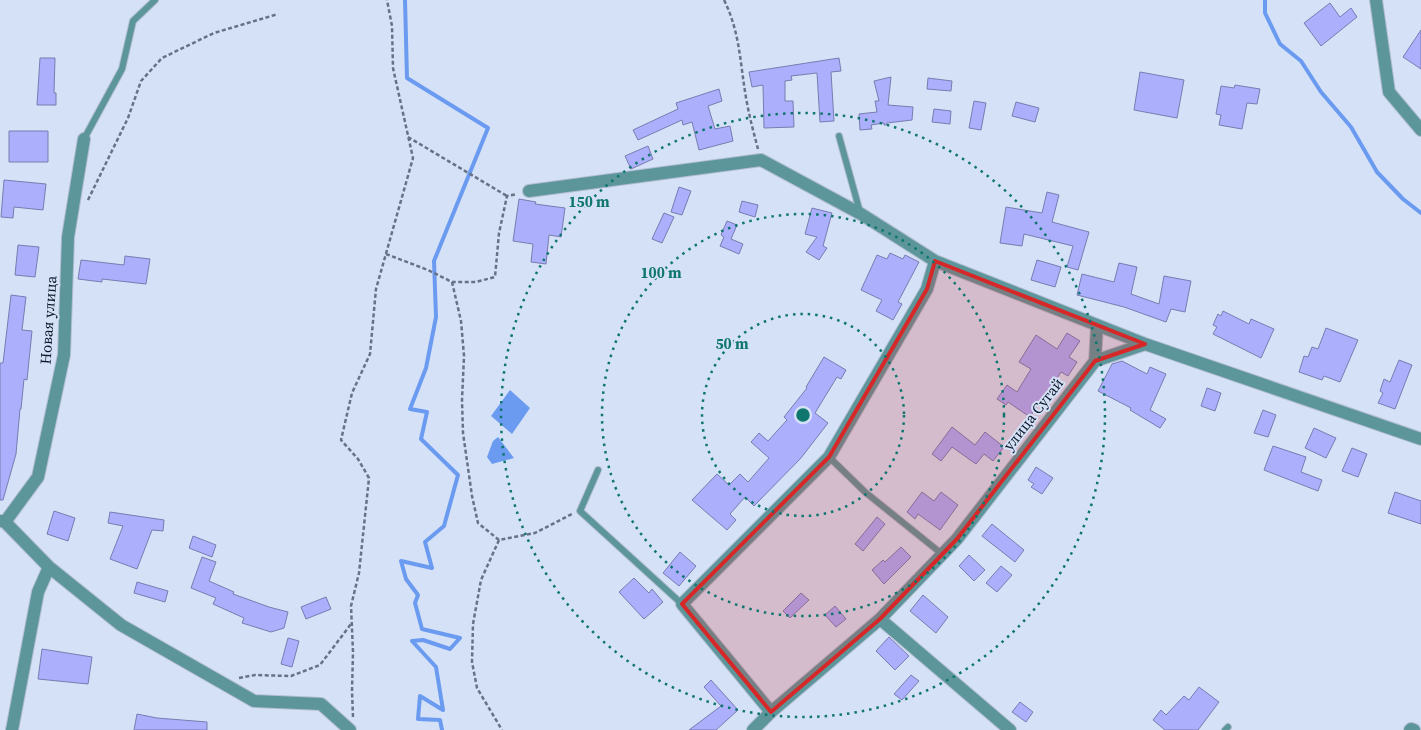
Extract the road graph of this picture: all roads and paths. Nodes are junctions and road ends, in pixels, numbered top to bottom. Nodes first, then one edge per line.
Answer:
1 (155, 0) edge
2 (387, 0) edge
3 (724, 0) edge
4 (1376, 0) edge
5 (278, 14) dead end
6 (1421, 130) edge
7 (839, 136) dead end
8 (408, 137) junction
9 (84, 139) joint
10 (761, 160) junction
11 (529, 191) joint
12 (507, 196) junction
13 (85, 205) dead end
14 (861, 214) junction
15 (386, 254) junction
16 (935, 261) junction
17 (452, 282) junction
18 (1097, 325) junction
19 (1145, 344) junction
20 (1095, 361) junction
21 (1421, 439) edge
22 (828, 457) junction
23 (598, 470) dead end
24 (580, 511) junction
25 (3, 521) edge
26 (499, 540) junction
27 (942, 554) junction
28 (49, 567) junction
29 (682, 604) junction
30 (880, 620) junction
31 (352, 622) junction
32 (220, 682) junction
33 (771, 712) junction
34 (352, 725) edge
35 (12, 730) edge
36 (502, 730) edge
37 (754, 730) edge
38 (1010, 730) edge

1 - 9 lane
2 - 8 path
3 - 10 path
4 - 6 street
5 - 13 path
7 - 14 lane
8 - 12 path
8 - 15 path
9 - 25 street, Новая улица
10 - 11 street
10 - 14 street
11 - 12 path
12 - 17 path
14 - 16 street
15 - 17 path
15 - 31 path
16 - 18 street
16 - 22 street
17 - 26 path
18 - 19 street
18 - 20 street
19 - 20 street
19 - 21 street
20 - 27 street, улица Сугай
22 - 27 lane
22 - 29 street
23 - 24 lane
24 - 26 path
24 - 29 lane
25 - 28 street
26 - 36 path
27 - 30 street, улица Сугай
28 - 32 street
28 - 35 street
29 - 33 street
30 - 33 street, улица Сугай
30 - 38 street
31 - 32 path
31 - 34 path
32 - 34 street
33 - 37 street, улица Сугай

